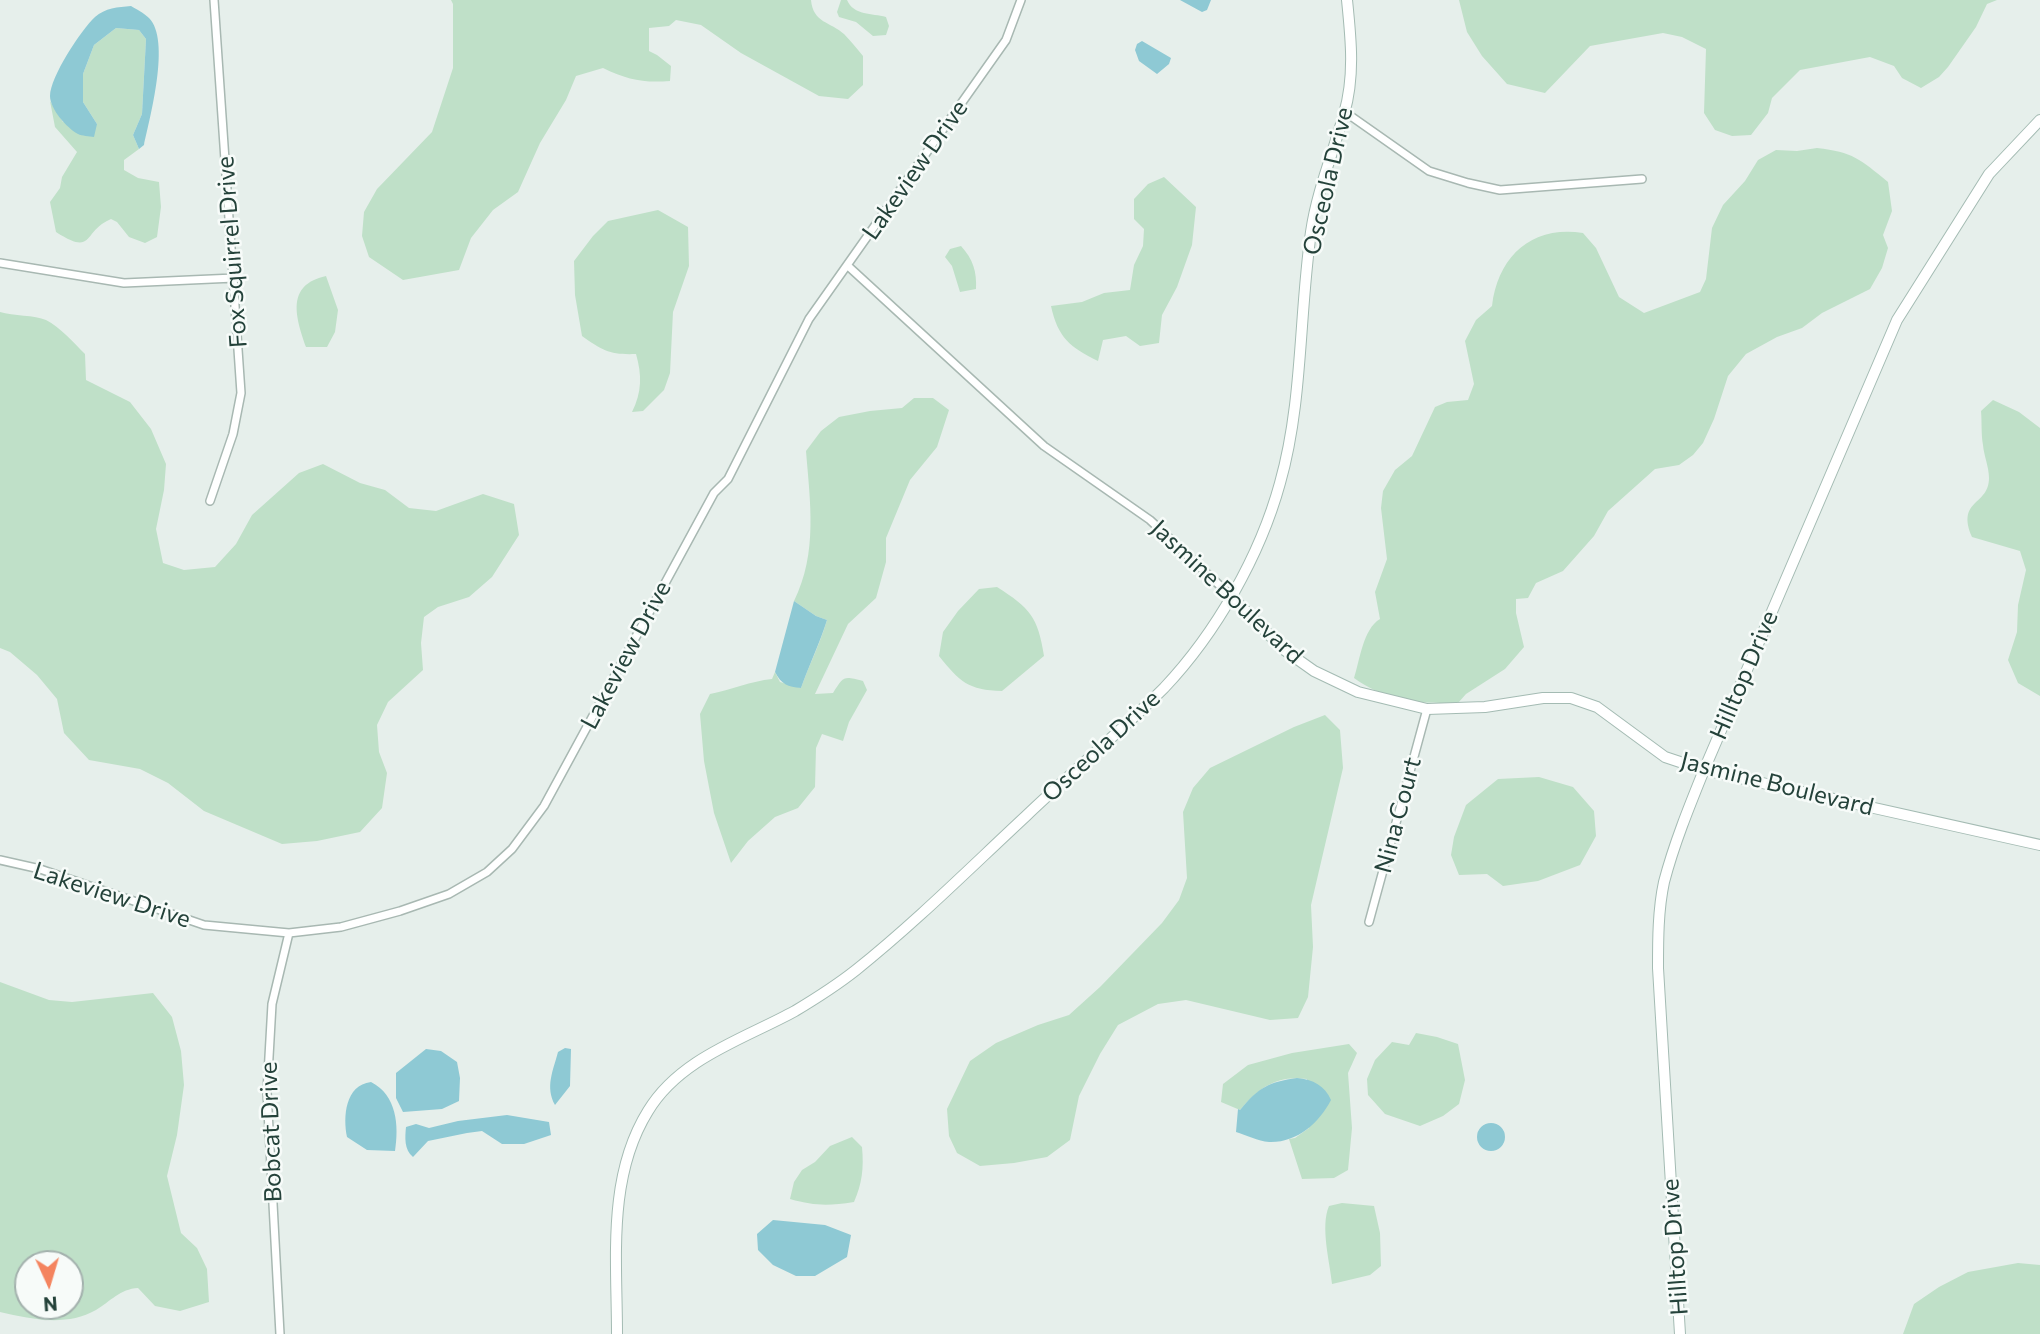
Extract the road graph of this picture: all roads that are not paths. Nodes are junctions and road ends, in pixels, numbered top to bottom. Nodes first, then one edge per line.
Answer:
1 (214, 0) edge
2 (1021, 0) edge
3 (1347, 0) edge
4 (1345, 112) junction
5 (2040, 120) edge
6 (1642, 179) dead end
7 (0, 264) edge
8 (848, 266) junction
9 (234, 278) junction
10 (210, 501) dead end
11 (1232, 597) junction
12 (1427, 709) junction
13 (1704, 770) junction
14 (2040, 845) edge
15 (0, 860) edge
16 (1369, 922) dead end
17 (289, 933) junction
18 (280, 1334) edge
19 (617, 1334) edge
20 (1680, 1334) edge

1 - 9 street, Fox Squirrel Drive
2 - 8 street, Lakeview Drive
3 - 4 street, Osceola Drive
4 - 6 street
4 - 11 street, Osceola Drive
5 - 13 street, Hilltop Drive
7 - 9 street
8 - 11 street, Jasmine Boulevard
8 - 17 street, Lakeview Drive
9 - 10 street, Fox Squirrel Drive
11 - 12 street, Jasmine Boulevard
11 - 19 street, Osceola Drive
12 - 13 street, Jasmine Boulevard
12 - 16 street, Nina Court
13 - 14 street, Jasmine Boulevard
13 - 20 street, Hilltop Drive
15 - 17 street, Lakeview Drive
17 - 18 street, Bobcat Drive

